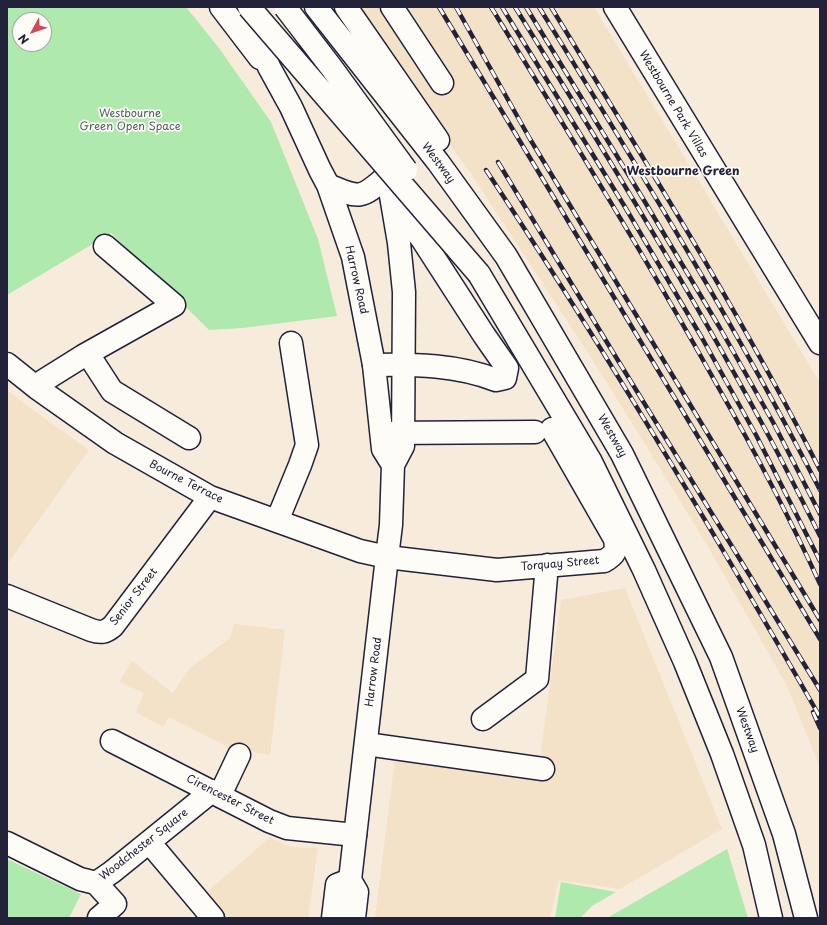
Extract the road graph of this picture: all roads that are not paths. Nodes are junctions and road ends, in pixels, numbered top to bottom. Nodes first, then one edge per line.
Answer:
1 (221, 7) edge
2 (249, 7) edge
3 (285, 7) edge
4 (316, 7) edge
5 (346, 7) edge
6 (392, 7) edge
7 (615, 7) edge
8 (257, 34) dead end
9 (277, 82) junction
10 (442, 83) dead end
11 (328, 185) junction
12 (390, 188) junction
13 (106, 246) dead end
14 (506, 256) junction
15 (479, 274) junction
16 (291, 343) dead end
17 (820, 343) edge
18 (88, 354) junction
19 (7, 364) edge
20 (403, 364) junction
21 (374, 365) junction
22 (37, 388) junction
23 (392, 433) junction
24 (189, 438) dead end
25 (210, 496) junction
26 (277, 521) junction
27 (388, 557) junction
28 (547, 565) junction
29 (7, 596) edge
30 (483, 719) dead end
31 (112, 740) dead end
32 (366, 744) junction
33 (239, 755) dead end
34 (543, 769) dead end
35 (216, 793) junction
36 (354, 835) junction
37 (149, 842) junction
38 (7, 843) edge
39 (350, 880) junction
40 (96, 883) junction
41 (99, 918) edge
42 (213, 918) edge
43 (333, 918) edge
44 (354, 918) edge
45 (771, 918) edge
46 (806, 918) edge

1 - 9 main road, Harrow Road
2 - 15 main road, bridge
3 - 15 main road, bridge
4 - 14 main road, Westway
5 - 14 main road
6 - 10 main road
7 - 17 main road, Westbourne Park Villas
8 - 9 main road, Harrow Road
9 - 11 main road, Harrow Road
11 - 12 main road
11 - 21 main road, Harrow Road
12 - 20 main road, Harrow Road
12 - 20 main road
13 - 18 main road
14 - 46 main road, Westway
15 - 45 main road
16 - 26 main road
18 - 22 main road
18 - 24 main road
19 - 22 main road, Bourne Terrace
20 - 21 main road
20 - 23 main road, Harrow Road
21 - 23 main road, Harrow Road
22 - 25 main road, Bourne Terrace
23 - 27 main road, Harrow Road
23 - 28 main road, Torquay Street
25 - 26 main road, Bourne Terrace
25 - 29 main road, Senior Street
26 - 27 main road, Bourne Terrace
27 - 28 main road, Torquay Street
27 - 32 main road, Harrow Road
28 - 30 main road
31 - 35 main road, Cirencester Street
32 - 34 main road
32 - 36 main road, Harrow Road
33 - 35 main road
35 - 36 main road, Cirencester Street
35 - 37 main road, Woodchester Square
36 - 39 main road, Harrow Road
37 - 40 main road, Woodchester Square
37 - 42 main road
38 - 40 main road, Woodchester Square
39 - 43 main road
39 - 44 main road, Harrow Road
40 - 41 main road

